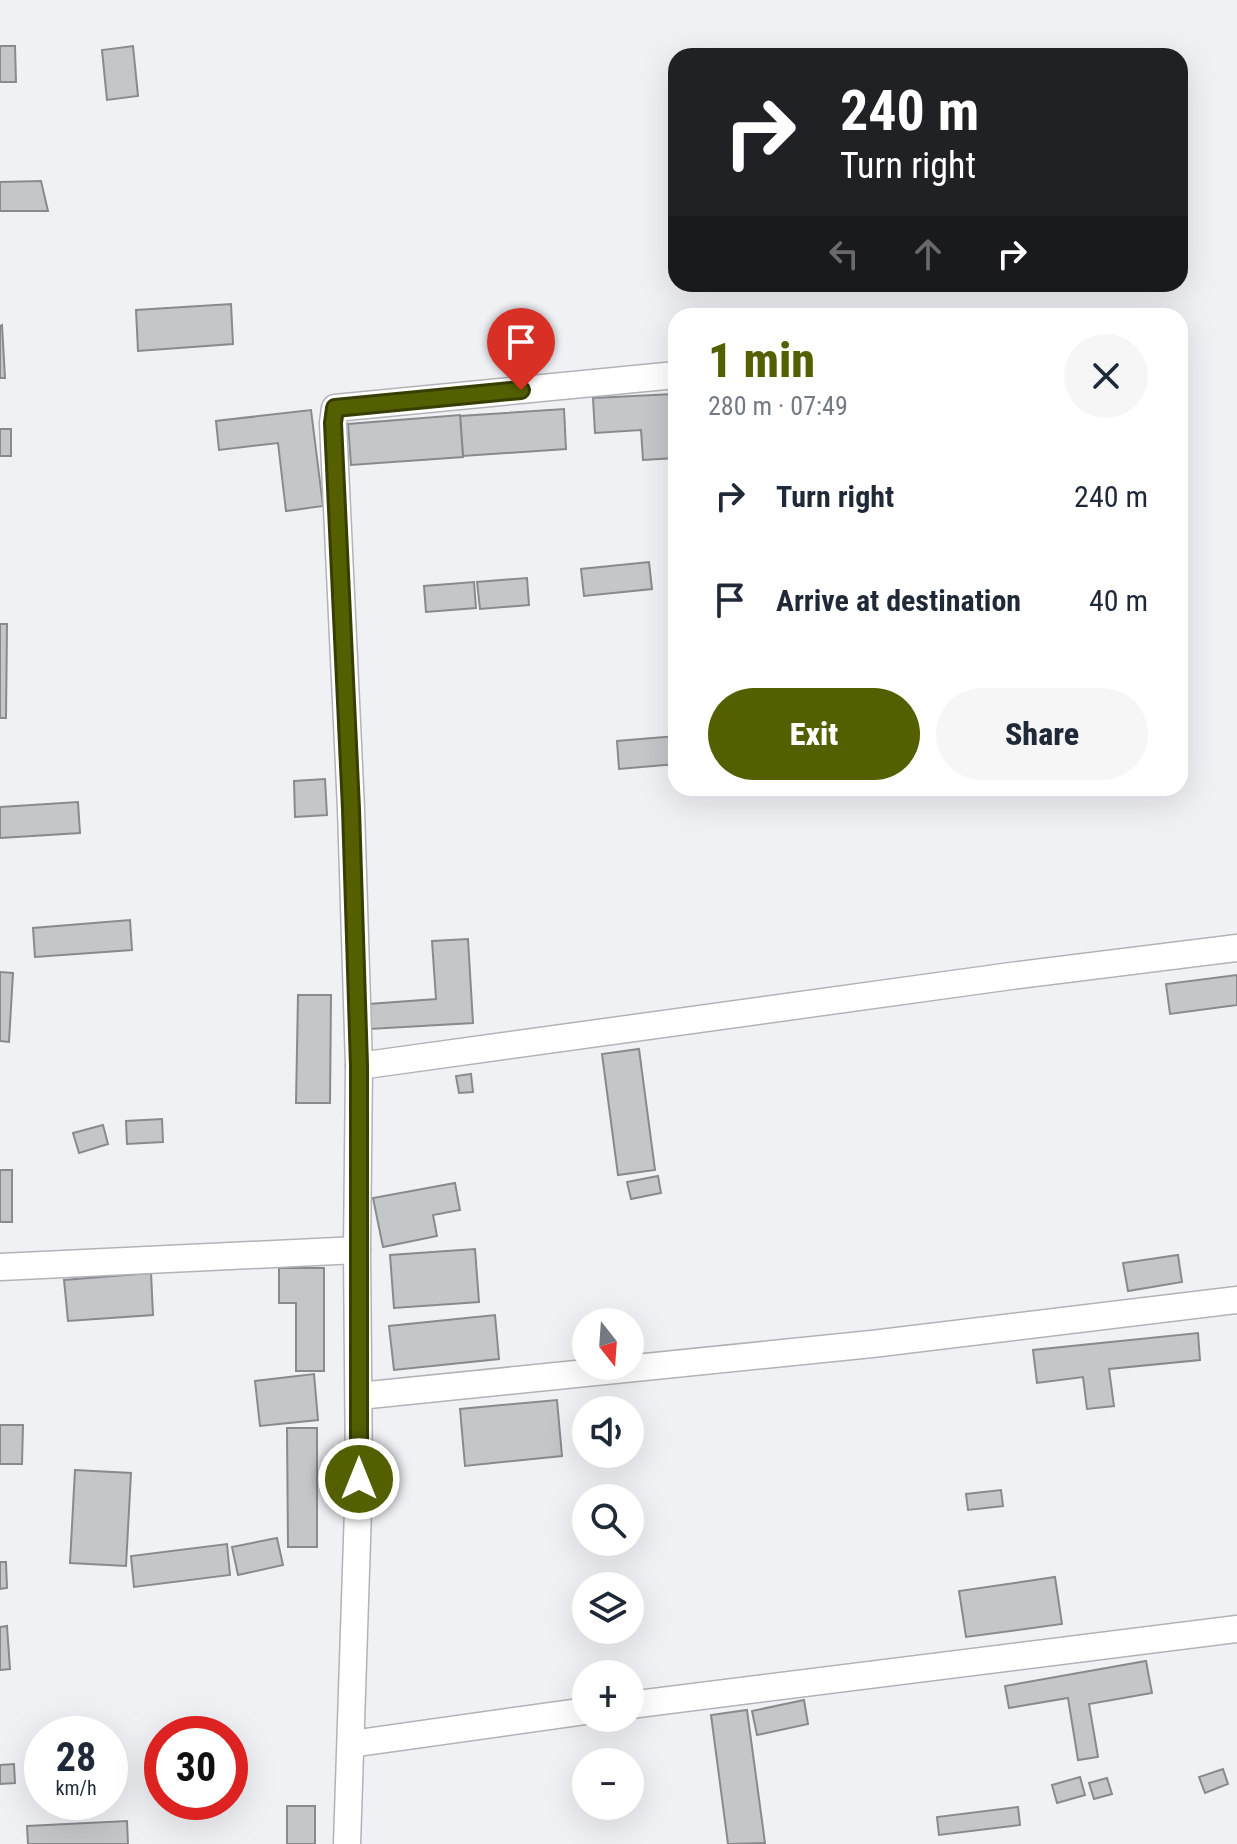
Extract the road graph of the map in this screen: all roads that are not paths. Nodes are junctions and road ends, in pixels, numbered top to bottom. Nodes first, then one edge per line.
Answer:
1 (668, 376) edge
2 (1237, 948) edge
3 (359, 1066) junction
4 (357, 1250) junction
5 (0, 1267) edge
6 (1237, 1300) edge
7 (359, 1396) junction
8 (1237, 1629) edge
9 (644, 1703) edge
10 (572, 1713) edge
11 (351, 1744) junction
12 (347, 1844) edge

1 - 3 street
2 - 3 street
3 - 4 street
4 - 5 street
4 - 7 street
6 - 7 street
7 - 11 street
8 - 9 street
10 - 11 street
11 - 12 street

